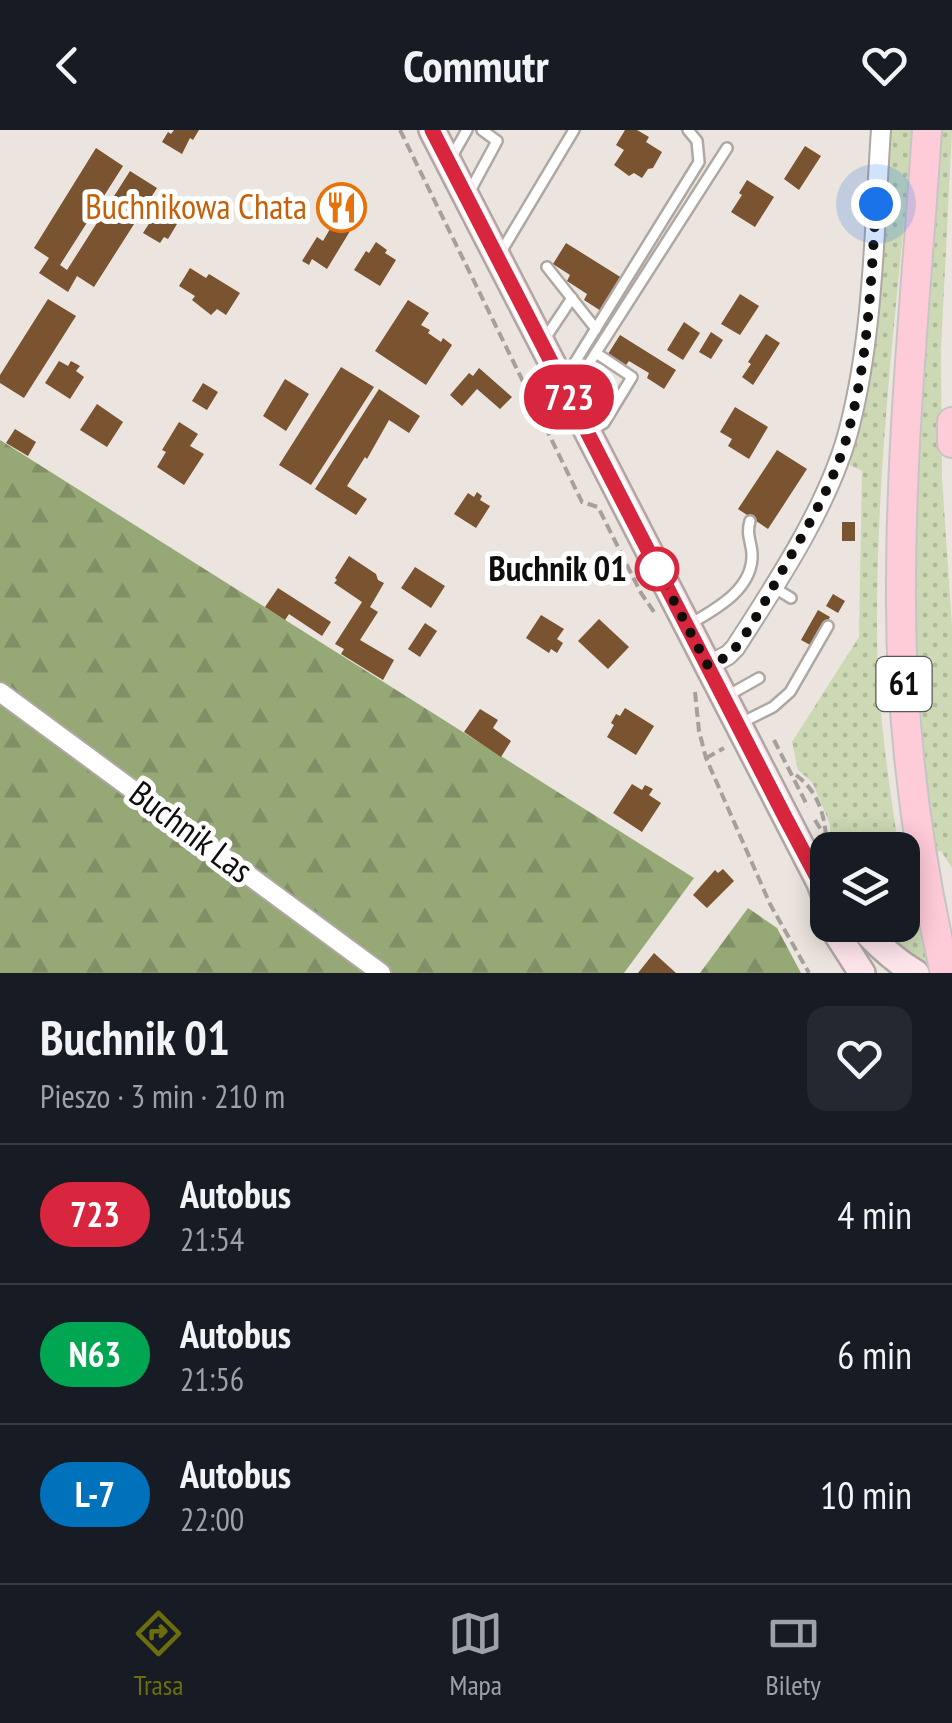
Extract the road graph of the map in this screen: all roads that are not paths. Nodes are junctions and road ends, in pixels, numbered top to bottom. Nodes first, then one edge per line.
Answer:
1 (432, 130) edge
2 (466, 130) edge
3 (482, 130) edge
4 (574, 130) edge
5 (688, 130) edge
6 (882, 130) edge
7 (926, 130) edge
8 (727, 148) dead end
9 (448, 164) junction
10 (466, 198) junction
11 (498, 258) junction
12 (547, 267) dead end
13 (572, 298) junction
14 (596, 329) junction
15 (541, 344) junction
16 (596, 353) junction
17 (565, 390) junction
18 (952, 422) edge
19 (586, 433) junction
20 (952, 443) edge
21 (750, 522) dead end
22 (773, 587) junction
23 (792, 598) dead end
24 (674, 626) junction
25 (828, 626) dead end
26 (699, 674) junction
27 (760, 678) dead end
28 (0, 692) edge
29 (724, 697) junction
30 (732, 736) junction
31 (924, 866) junction
32 (810, 868) edge
33 (920, 872) edge
34 (843, 942) edge
35 (875, 942) edge
36 (380, 973) edge
37 (862, 973) edge
38 (916, 973) edge
39 (945, 973) edge

1 - 9 main road
2 - 9 lane
3 - 10 lane
4 - 11 lane
5 - 14 lane
6 - 22 street
7 - 31 main road, 61
8 - 16 lane
9 - 10 main road
10 - 11 main road
11 - 15 main road
12 - 13 lane
13 - 14 lane
13 - 15 lane
14 - 17 lane
15 - 17 main road
16 - 17 lane
16 - 19 lane
17 - 19 main road
18 - 20 main road
19 - 24 main road
21 - 24 lane
22 - 23 lane
22 - 26 street
24 - 26 main road
25 - 30 lane
26 - 29 main road
27 - 29 lane
28 - 36 street, Buchnik Las
29 - 30 main road
30 - 32 main road
31 - 33 main road
31 - 39 main road, 61
34 - 37 main road
35 - 38 main road

